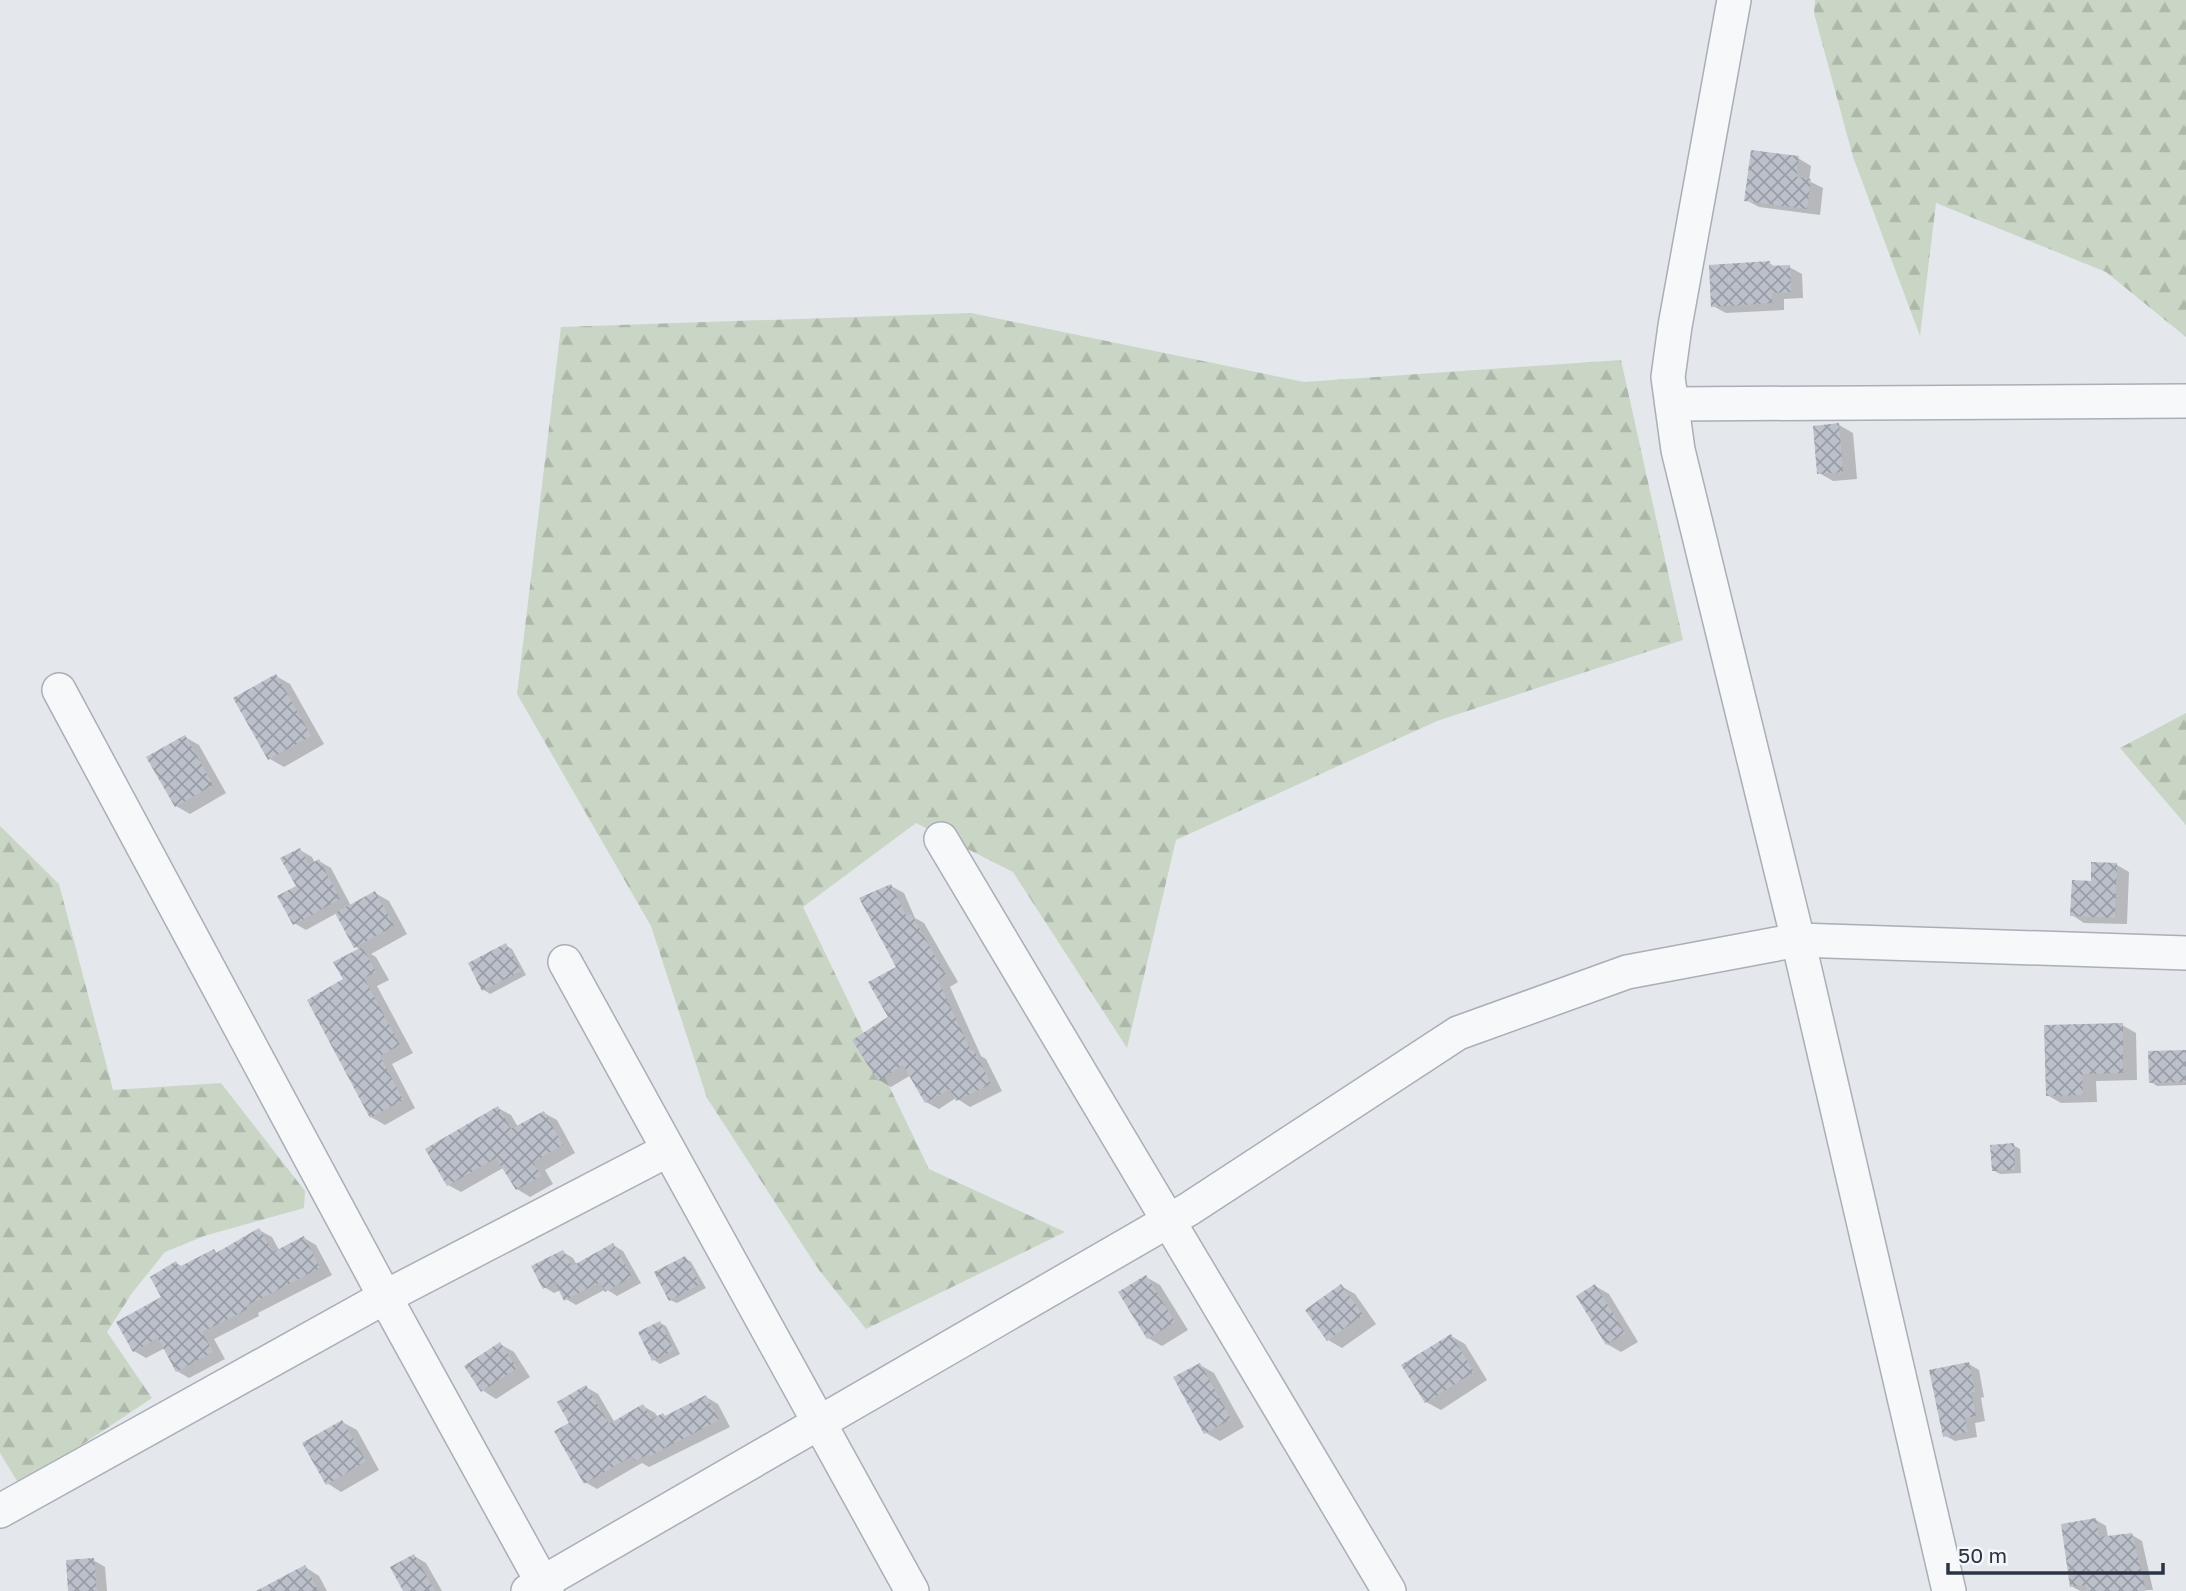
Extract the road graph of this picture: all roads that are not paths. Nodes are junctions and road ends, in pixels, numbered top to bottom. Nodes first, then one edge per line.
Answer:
1 (1734, 0) edge
2 (2186, 401) edge
3 (1672, 404) junction
4 (59, 690) dead end
5 (941, 839) dead end
6 (1798, 940) junction
7 (2186, 953) edge
8 (565, 962) dead end
9 (668, 1150) junction
10 (1168, 1221) junction
11 (385, 1297) junction
12 (818, 1423) junction
13 (0, 1511) edge
14 (539, 1588) edge
15 (912, 1591) edge
16 (1389, 1591) edge
17 (1949, 1591) edge

1 - 3 street
2 - 3 street
3 - 6 street
4 - 11 street
5 - 10 street
6 - 7 street
6 - 10 street
6 - 17 street
8 - 9 street
9 - 11 street
9 - 12 street
10 - 12 street
10 - 16 street
11 - 13 street
11 - 14 street
12 - 14 street
12 - 15 street

